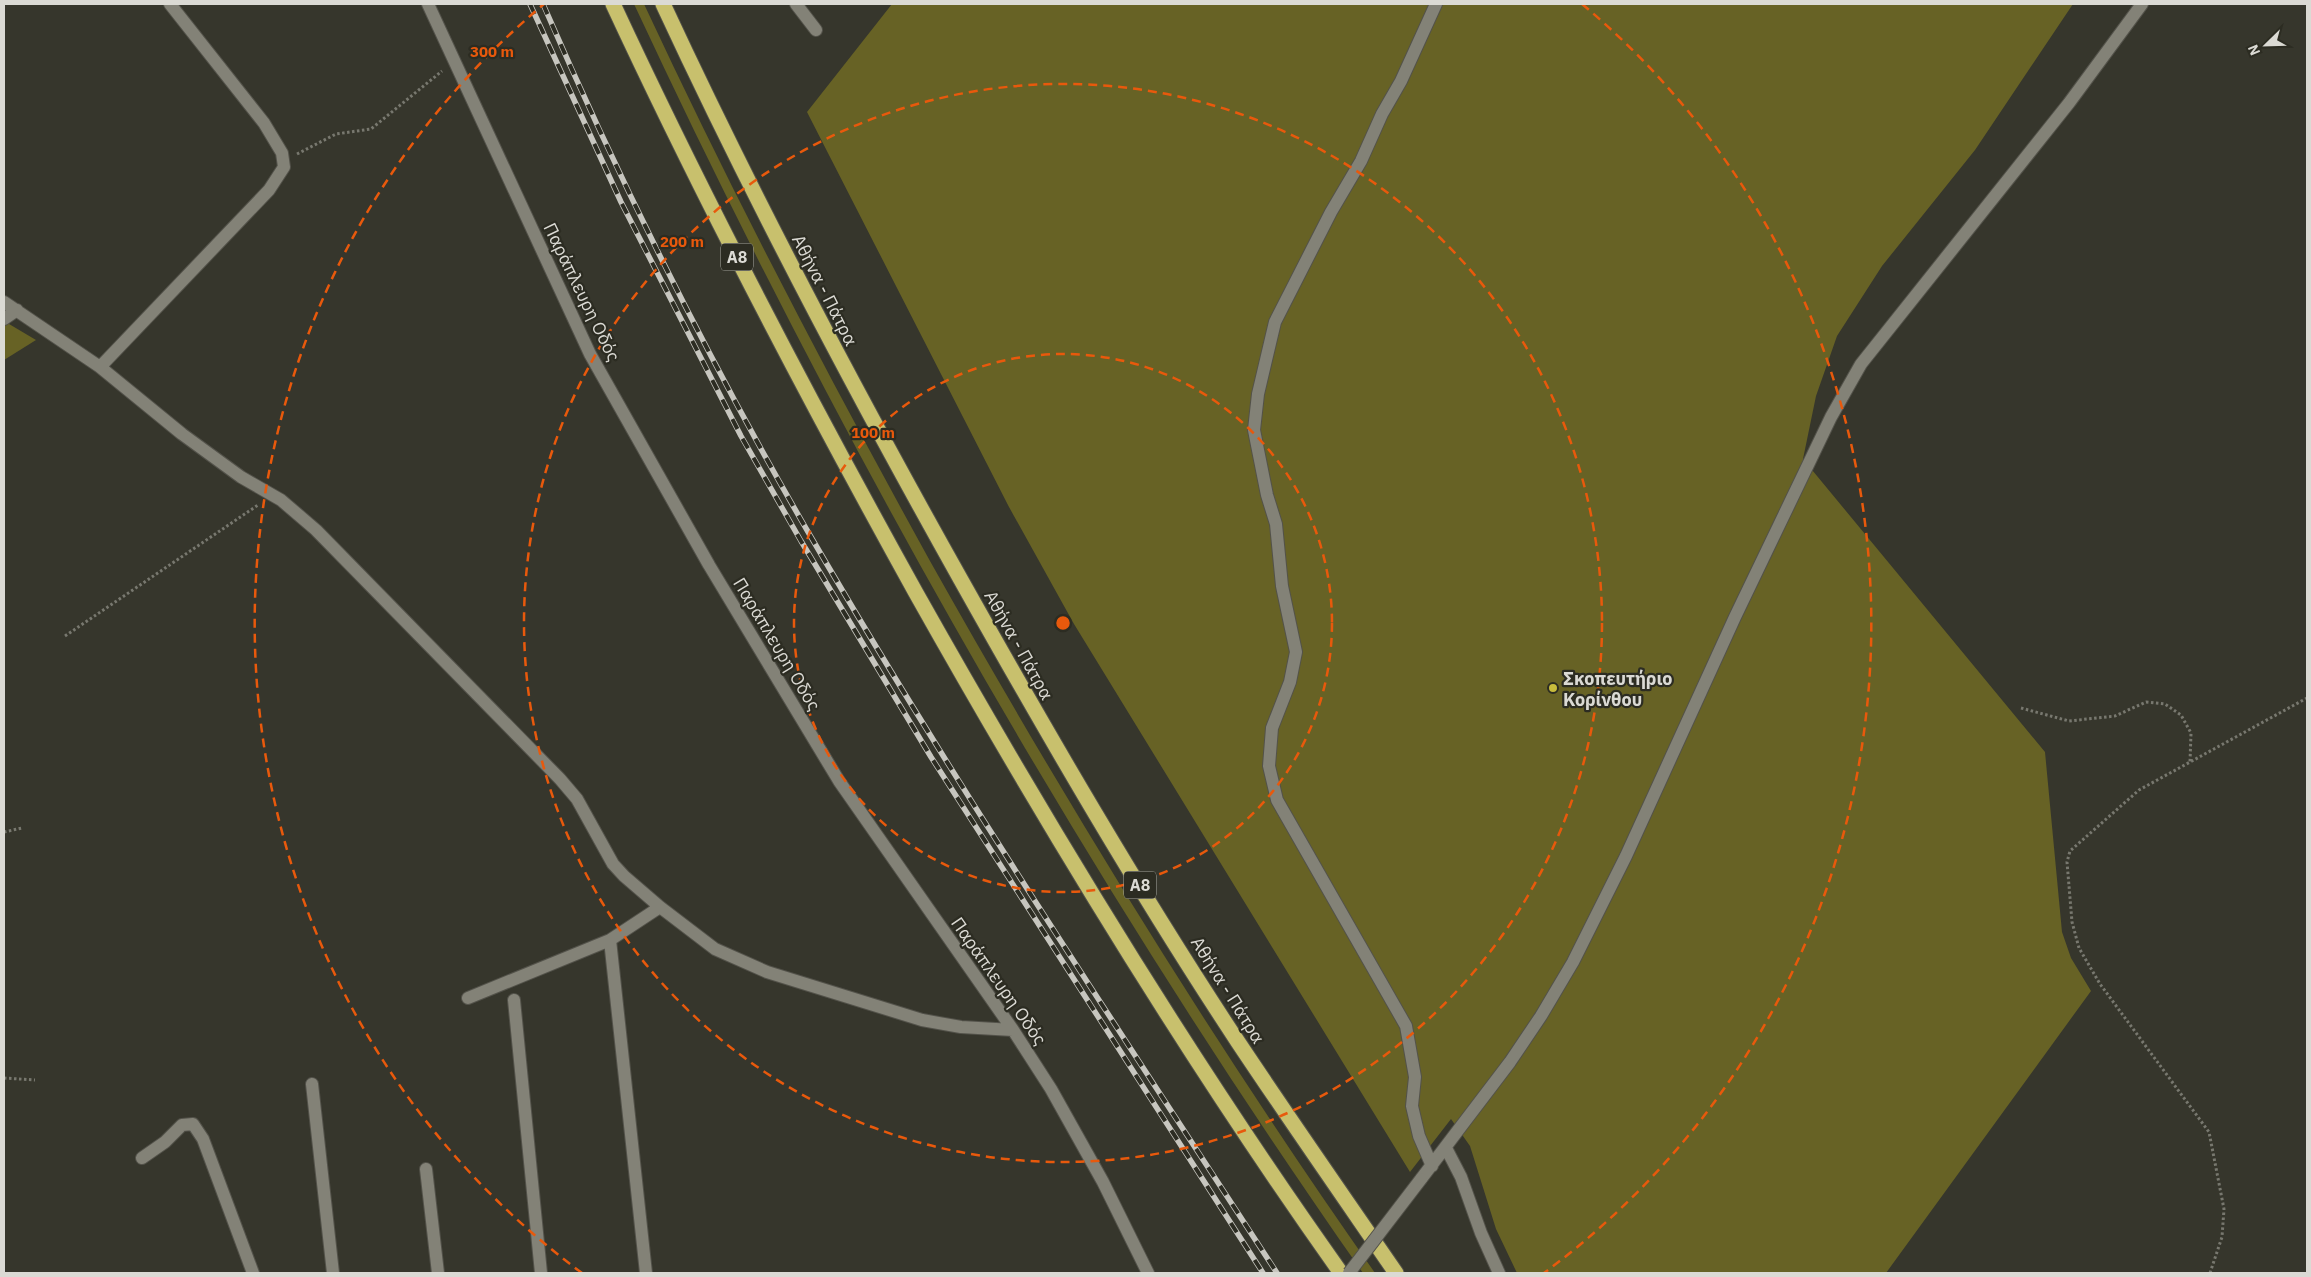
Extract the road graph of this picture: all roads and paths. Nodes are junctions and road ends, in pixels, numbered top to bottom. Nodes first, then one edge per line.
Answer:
1 (170, 4) edge
2 (428, 4) edge
3 (614, 4) edge
4 (663, 4) edge
5 (796, 4) edge
6 (1436, 4) edge
7 (2142, 4) edge
8 (816, 30) dead end
9 (454, 61) junction
10 (283, 162) junction
11 (4, 302) edge
12 (17, 310) junction
13 (4, 319) edge
14 (100, 367) junction
15 (281, 500) junction
16 (65, 636) dead end
17 (2307, 698) edge
18 (2021, 708) dead end
19 (2190, 762) junction
20 (22, 828) dead end
21 (4, 832) edge
22 (660, 907) junction
23 (610, 940) junction
24 (468, 998) dead end
25 (514, 1000) dead end
26 (1013, 1030) junction
27 (4, 1078) edge
28 (35, 1080) dead end
29 (312, 1084) dead end
30 (1446, 1148) junction
31 (142, 1158) dead end
32 (1432, 1166) junction
33 (426, 1169) dead end
34 (253, 1273) edge
35 (333, 1273) edge
36 (438, 1273) edge
37 (541, 1273) edge
38 (646, 1273) edge
39 (1148, 1273) edge
40 (1341, 1273) edge
41 (1349, 1273) edge
42 (1396, 1273) edge
43 (1499, 1273) edge
44 (2210, 1273) edge

1 - 10 street
2 - 9 street, Παράπλευρη Οδός
3 - 40 highway, Α8
4 - 42 highway, Αθήνα - Πάτρα / Α8
5 - 8 street
6 - 32 street
7 - 30 street
9 - 10 path
9 - 26 street, Παράπλευρη Οδός
10 - 14 street
11 - 12 street
12 - 13 street
12 - 14 street
14 - 15 street
15 - 16 path
15 - 22 street
17 - 19 path
18 - 19 path
19 - 44 path
20 - 21 path
22 - 23 street
22 - 26 street
23 - 24 street
23 - 38 street
25 - 37 street
26 - 39 street, Παράπλευρη Οδός
27 - 28 path
29 - 35 street
30 - 32 street
30 - 43 street
31 - 34 street
32 - 41 street, bridge
33 - 36 street

